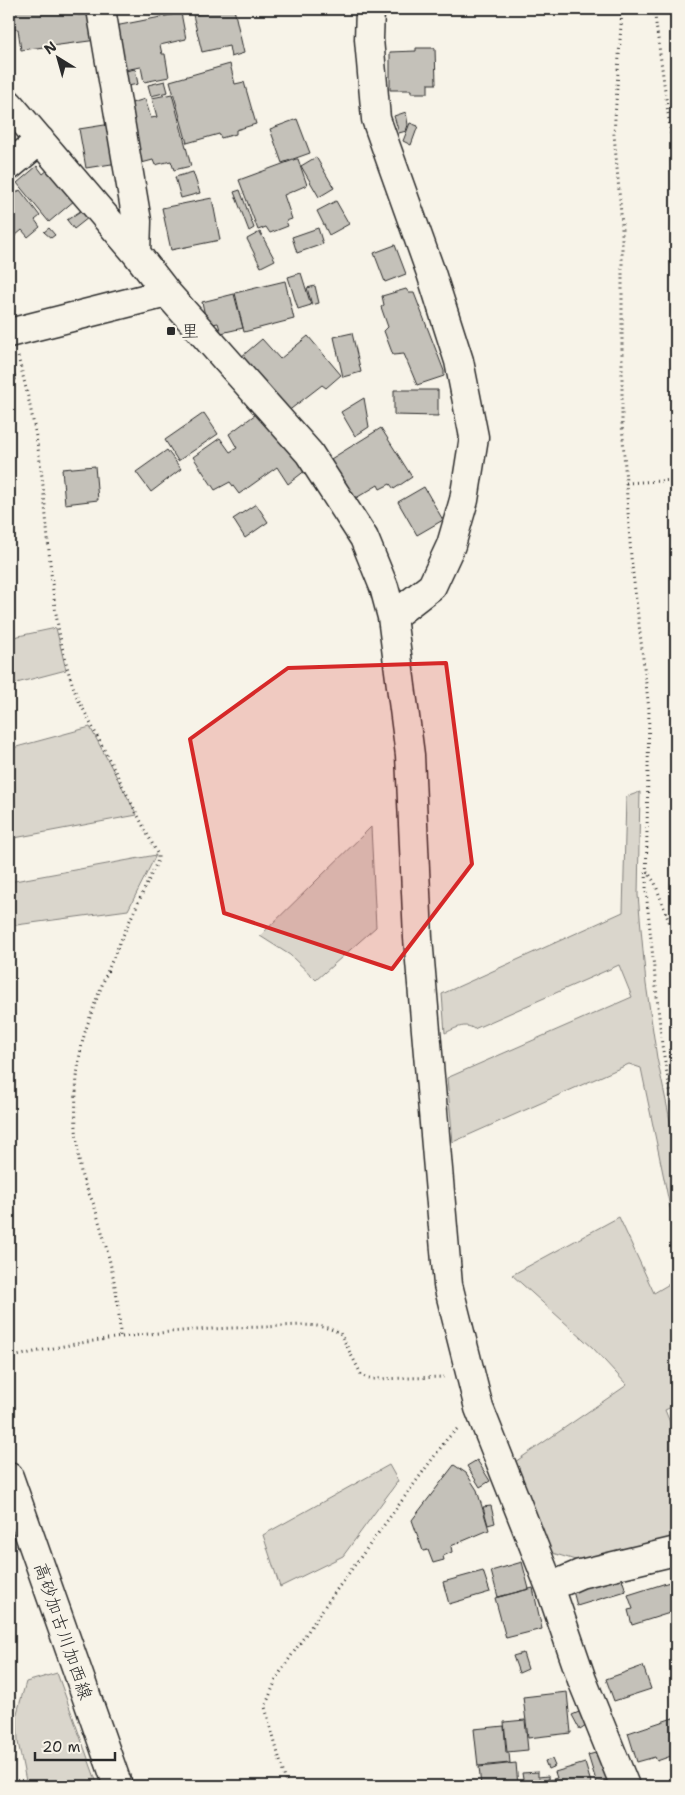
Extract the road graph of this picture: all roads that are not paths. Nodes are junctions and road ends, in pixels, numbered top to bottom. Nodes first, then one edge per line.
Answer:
1 (101, 9) edge
2 (370, 9) edge
3 (9, 104) edge
4 (40, 140) junction
5 (9, 166) edge
6 (136, 253) junction
7 (166, 293) junction
8 (10, 333) edge
9 (392, 617) junction
10 (9, 1476) edge
11 (676, 1551) edge
12 (550, 1587) junction
13 (118, 1786) edge
14 (626, 1786) edge

1 - 6 street
2 - 9 street
3 - 4 street
4 - 5 street
4 - 6 street
6 - 7 street
7 - 8 street
7 - 9 street
9 - 12 street
10 - 13 street, 高砂加古川加西線
11 - 12 street
12 - 14 street

